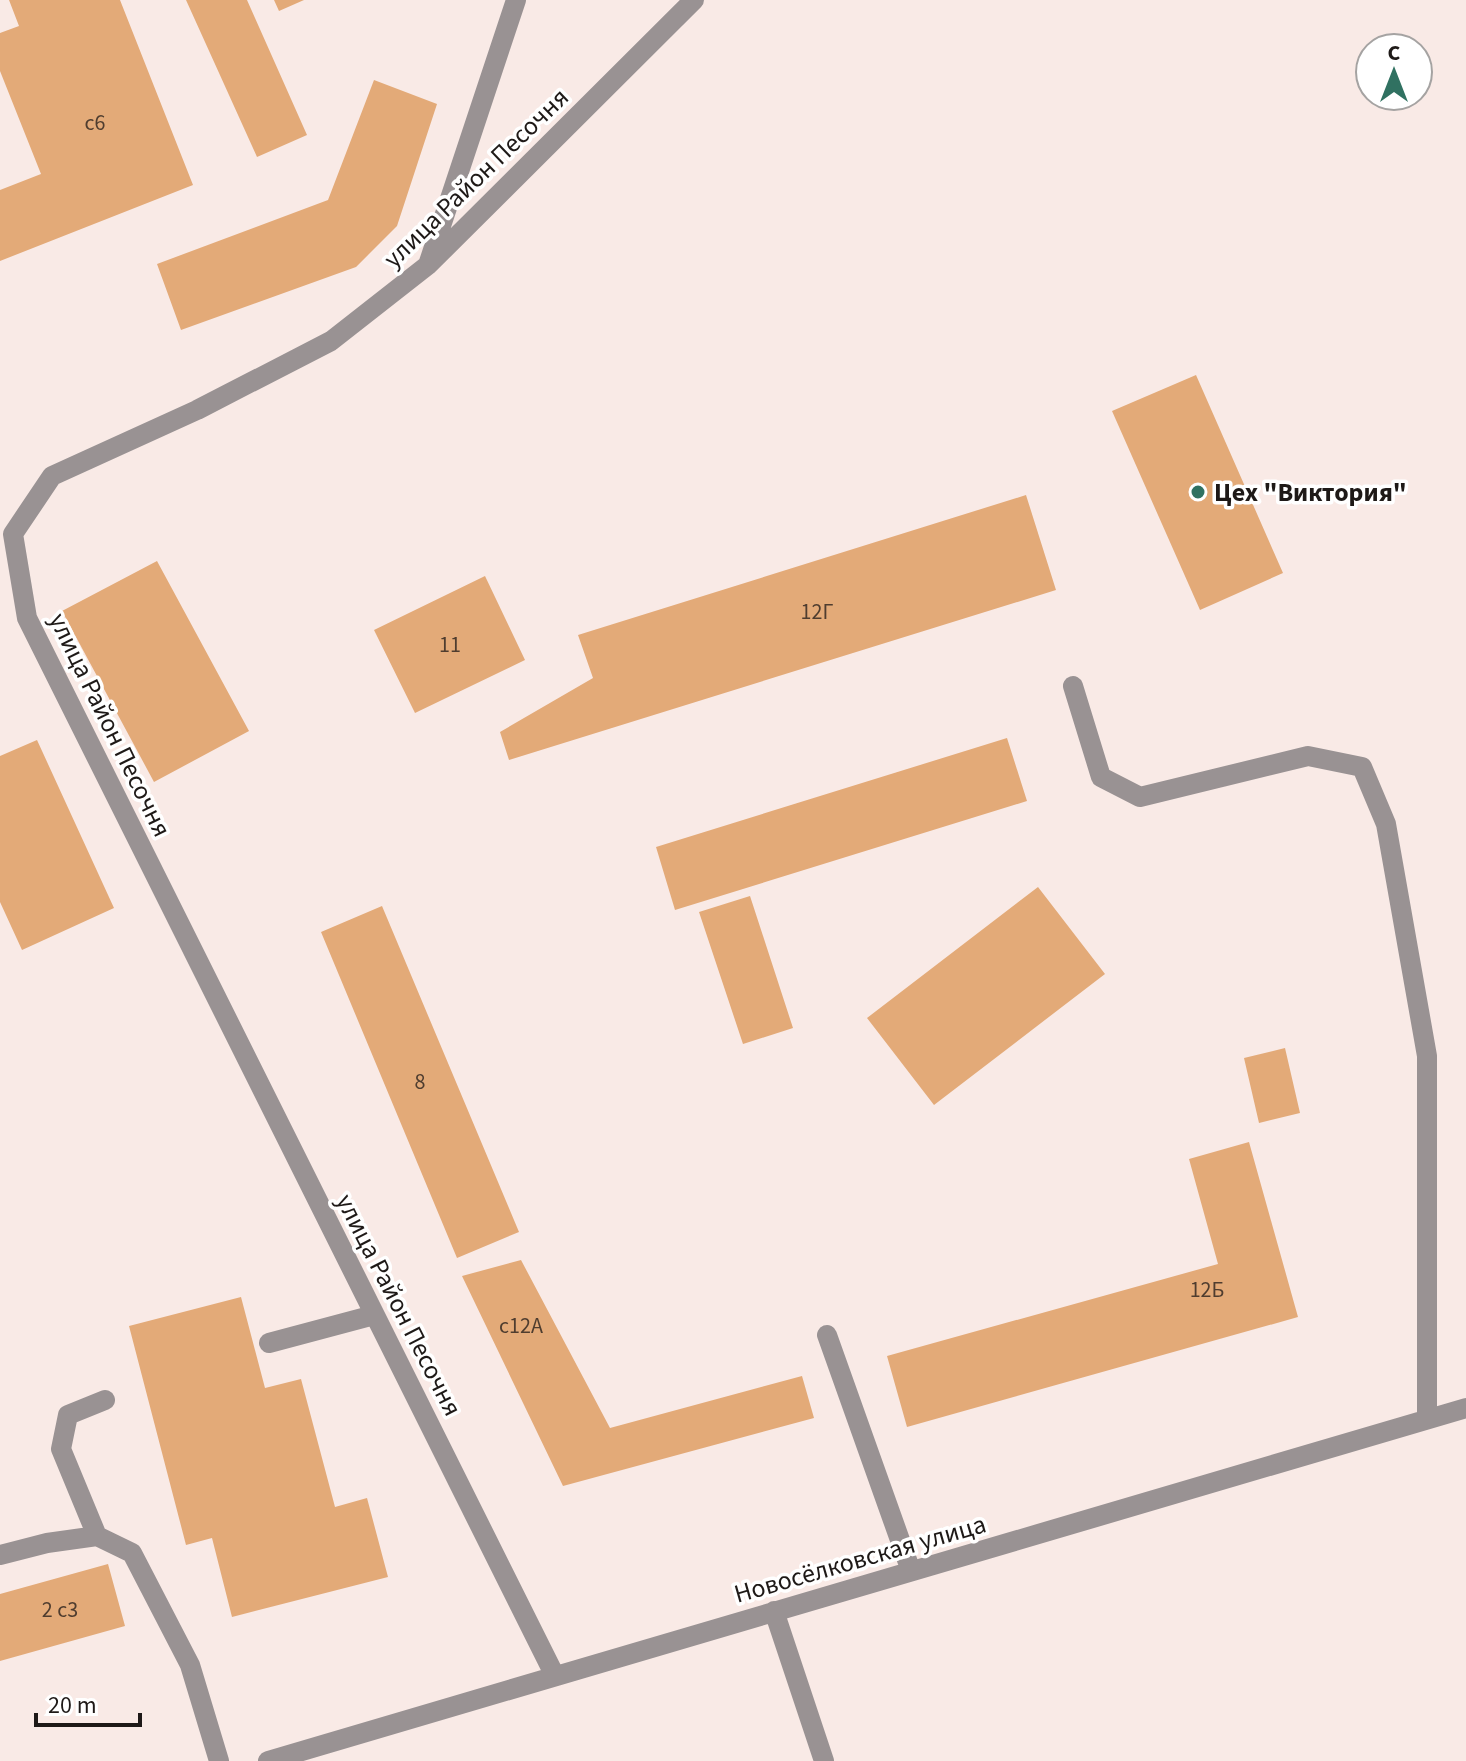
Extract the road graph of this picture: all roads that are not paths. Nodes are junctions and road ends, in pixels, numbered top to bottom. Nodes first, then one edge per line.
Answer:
1 (516, 0) edge
2 (694, 0) edge
3 (428, 265) junction
4 (1073, 686) dead end
5 (374, 1315) junction
6 (827, 1335) dead end
7 (269, 1343) dead end
8 (105, 1400) dead end
9 (1466, 1408) edge
10 (1427, 1419) junction
11 (97, 1536) junction
12 (0, 1555) edge
13 (911, 1571) junction
14 (774, 1611) junction
15 (555, 1676) junction
16 (219, 1761) edge
17 (268, 1761) edge
18 (824, 1761) edge

1 - 3 street
2 - 3 street, улица Район Песочня
3 - 5 street, улица Район Песочня
4 - 10 street
5 - 7 street
5 - 15 street, улица Район Песочня
6 - 13 street
8 - 11 street
9 - 10 street, Новосёлковская улица
10 - 13 street, Новосёлковская улица
11 - 12 street
11 - 16 street
13 - 14 street, Новосёлковская улица
14 - 15 street, Новосёлковская улица
14 - 18 street
15 - 17 street, Новосёлковская улица

